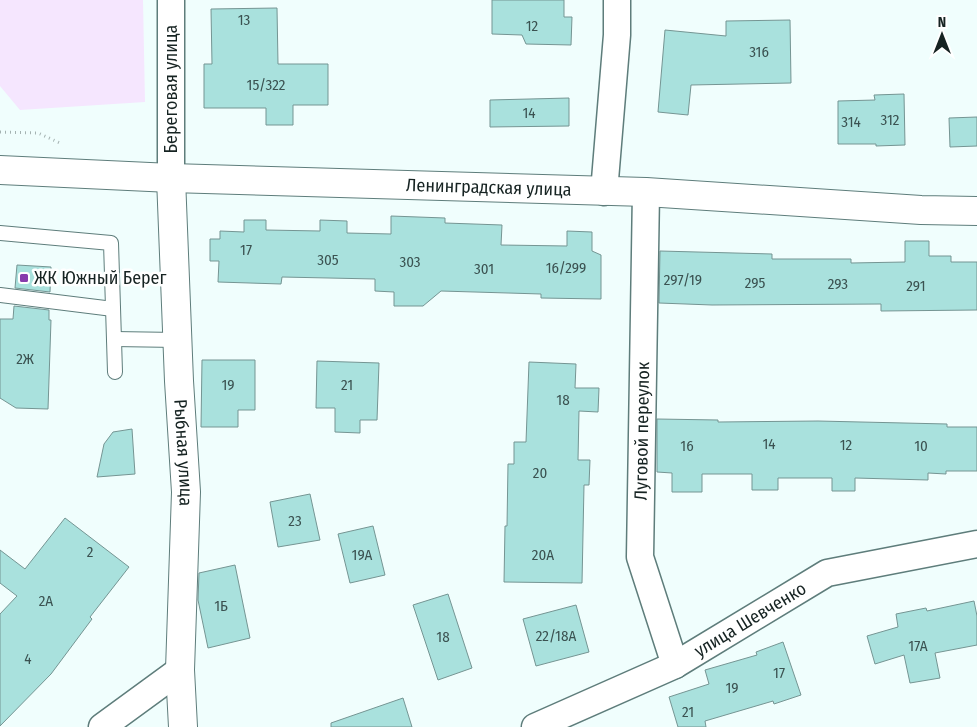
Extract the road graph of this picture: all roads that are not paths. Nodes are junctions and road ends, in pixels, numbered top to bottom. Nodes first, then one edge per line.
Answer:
1 (171, 0) edge
2 (617, 0) edge
3 (0, 170) edge
4 (171, 178) junction
5 (604, 192) junction
6 (646, 192) junction
7 (977, 211) edge
8 (0, 233) edge
9 (0, 295) edge
10 (114, 309) junction
11 (114, 339) junction
12 (177, 340) junction
13 (116, 372) dead end
14 (977, 544) edge
15 (675, 665) junction
16 (180, 670) junction
17 (102, 727) edge
18 (183, 727) edge
19 (534, 727) edge

1 - 4 street, Береговая улица
2 - 5 street
3 - 4 street, Ленинградская улица
4 - 5 street, Ленинградская улица
4 - 12 street, Рыбная улица
5 - 6 street, Ленинградская улица
6 - 7 street, Ленинградская улица
6 - 15 street, Луговой переулок
8 - 10 lane
9 - 10 lane
10 - 11 lane
11 - 12 lane
11 - 13 lane
12 - 16 street, Рыбная улица
14 - 15 street, улица Шевченко
15 - 19 street, улица Шевченко
16 - 17 street
16 - 18 street, Рыбная улица

